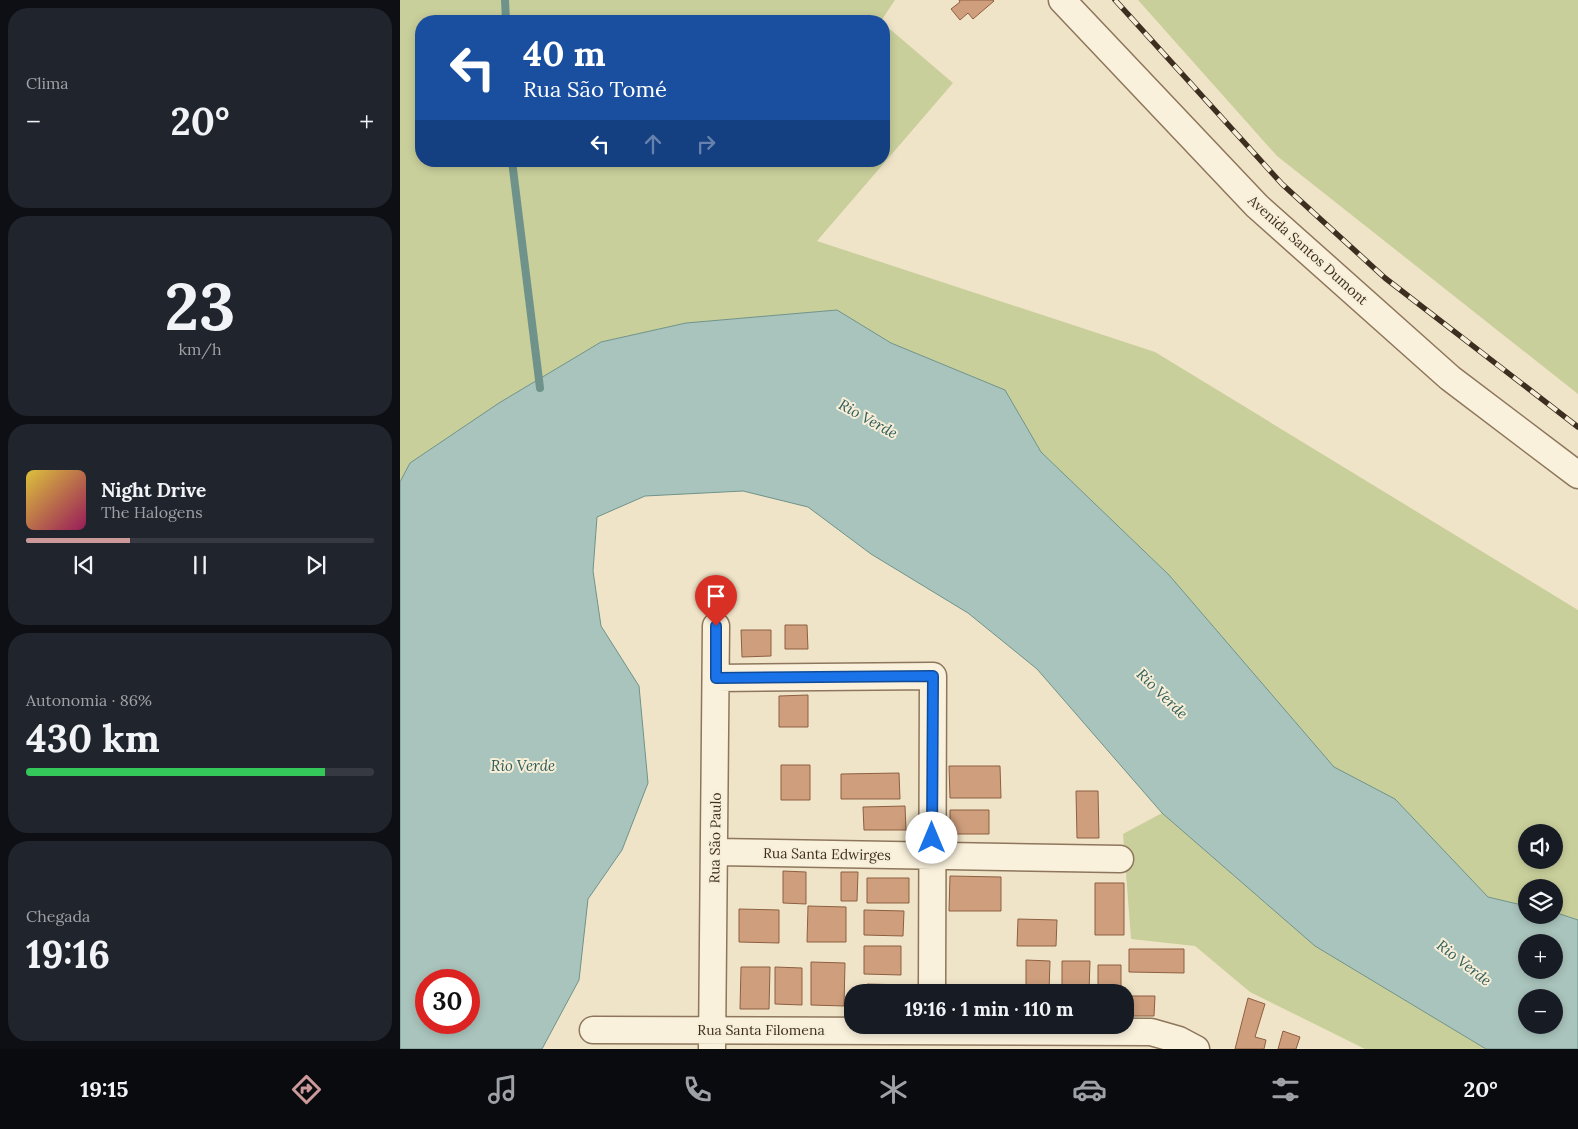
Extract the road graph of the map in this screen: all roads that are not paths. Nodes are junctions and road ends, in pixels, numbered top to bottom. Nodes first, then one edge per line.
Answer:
1 (1062, 0) edge
2 (1578, 475) edge
3 (716, 626) dead end
4 (716, 678) junction
5 (715, 852) junction
6 (932, 856) junction
7 (1120, 859) dead end
8 (932, 984) edge
9 (594, 1030) dead end
10 (932, 1035) edge
11 (712, 1040) edge
12 (1196, 1049) edge

1 - 2 street, Avenida Santos Dumont
3 - 4 street, Rua São Paulo
4 - 5 street, Rua São Paulo
4 - 6 street
5 - 6 street, Rua Santa Edwirges
5 - 11 street, Rua São Paulo
6 - 7 street, Rua Santa Edwirges
6 - 8 street
9 - 11 street, Rua Santa Filomena
10 - 11 street, Rua Santa Filomena
10 - 12 street, Rua Santa Filomena

